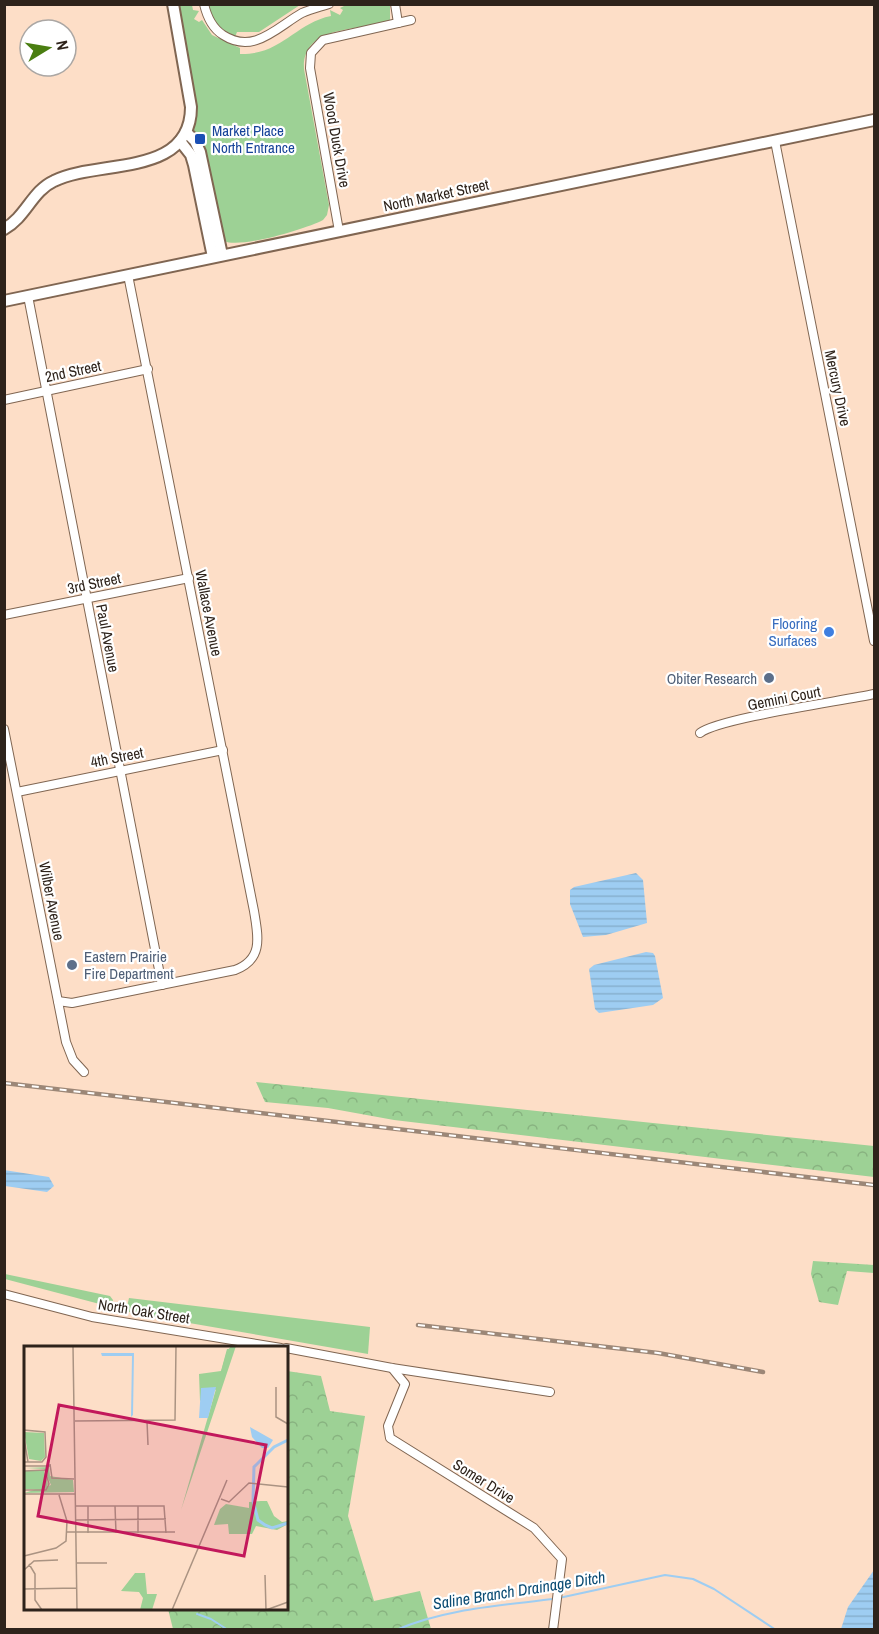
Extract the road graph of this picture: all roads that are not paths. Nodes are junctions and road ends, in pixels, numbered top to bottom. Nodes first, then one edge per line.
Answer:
1 (173, 4) edge
2 (204, 4) edge
3 (329, 4) edge
4 (395, 4) edge
5 (411, 20) dead end
6 (399, 23) junction
7 (874, 120) edge
8 (183, 137) junction
9 (775, 141) junction
10 (4, 229) edge
11 (339, 231) junction
12 (218, 256) junction
13 (128, 275) junction
14 (28, 296) junction
15 (4, 301) edge
16 (148, 369) junction
17 (47, 390) junction
18 (4, 400) edge
19 (189, 578) junction
20 (86, 598) junction
21 (4, 615) edge
22 (874, 641) edge
23 (874, 694) edge
24 (4, 729) edge
25 (700, 733) dead end
26 (223, 750) junction
27 (119, 770) junction
28 (17, 792) junction
29 (162, 985) junction
30 (58, 1002) junction
31 (84, 1072) dead end
32 (4, 1294) edge
33 (275, 1346) edge
34 (288, 1348) edge
35 (392, 1368) junction
36 (550, 1392) dead end
37 (554, 1629) edge

1 - 8 main road
2 - 3 street
4 - 6 street
5 - 6 street
6 - 11 street, Wood Duck Drive
7 - 9 main road, North Market Street
8 - 10 main road
8 - 12 main road
9 - 11 main road, North Market Street
9 - 22 street, Mercury Drive
11 - 12 main road, North Market Street
12 - 13 main road, North Market Street
13 - 14 main road, North Market Street
13 - 16 street, Wallace Avenue
14 - 15 main road, North Market Street
14 - 17 street, Paul Avenue
16 - 17 street, 2nd Street
16 - 19 street, Wallace Avenue
17 - 18 street, 2nd Street
17 - 20 street, Paul Avenue
19 - 20 street, 3rd Street
19 - 26 street, Wallace Avenue
20 - 21 street, 3rd Street
20 - 27 street, Paul Avenue
23 - 25 street, Gemini Court
24 - 28 street, Wilber Avenue
26 - 27 street, 4th Street
26 - 29 street, Wallace Avenue
27 - 28 street, 4th Street
27 - 29 street, Paul Avenue
28 - 30 street, Wilber Avenue
29 - 30 street
30 - 31 street, Wilber Avenue
32 - 33 street, North Oak Street
34 - 35 street
35 - 36 street
35 - 37 street, Somer Drive

